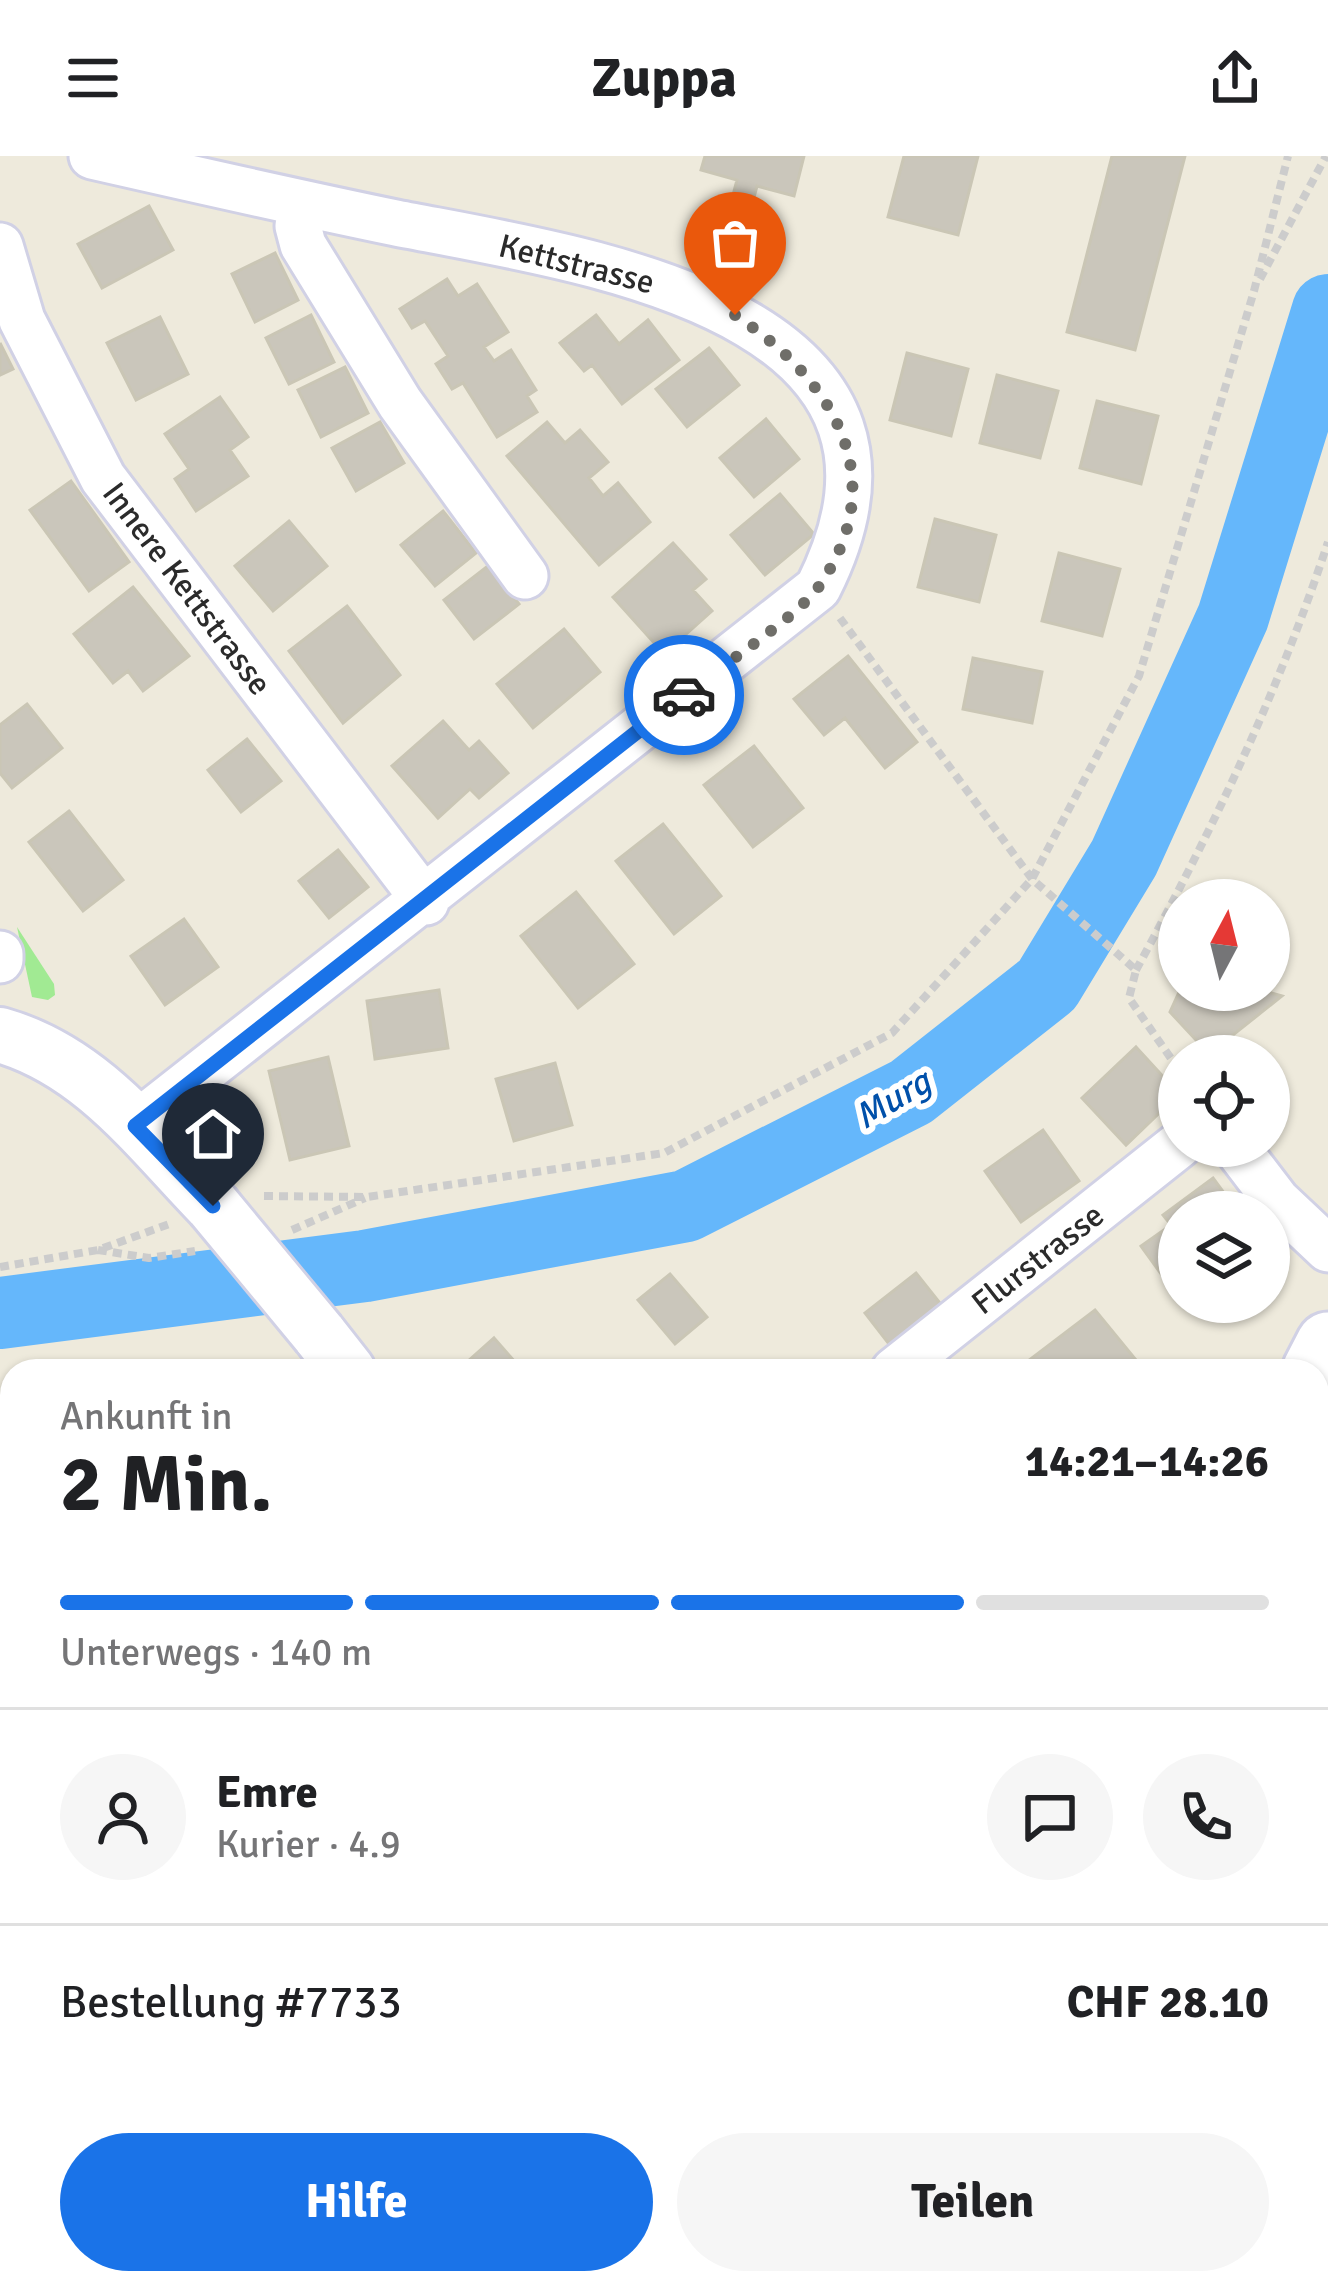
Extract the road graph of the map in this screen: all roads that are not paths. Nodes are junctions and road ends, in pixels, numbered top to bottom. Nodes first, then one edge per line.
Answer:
1 (92, 156) edge
2 (302, 204) junction
3 (0, 246) edge
4 (526, 576) dead end
5 (426, 902) junction
6 (0, 1035) edge
7 (135, 1126) junction
8 (1158, 1162) edge
9 (1251, 1167) edge
10 (1328, 1249) edge
11 (333, 1353) edge
12 (909, 1359) edge

1 - 2 street, Kettstrasse
2 - 4 street
2 - 5 street, Kettstrasse
3 - 5 street, Innere Kettstrasse
5 - 7 street
6 - 7 street
7 - 11 street, bridge
8 - 12 street, Flurstrasse
9 - 10 street

